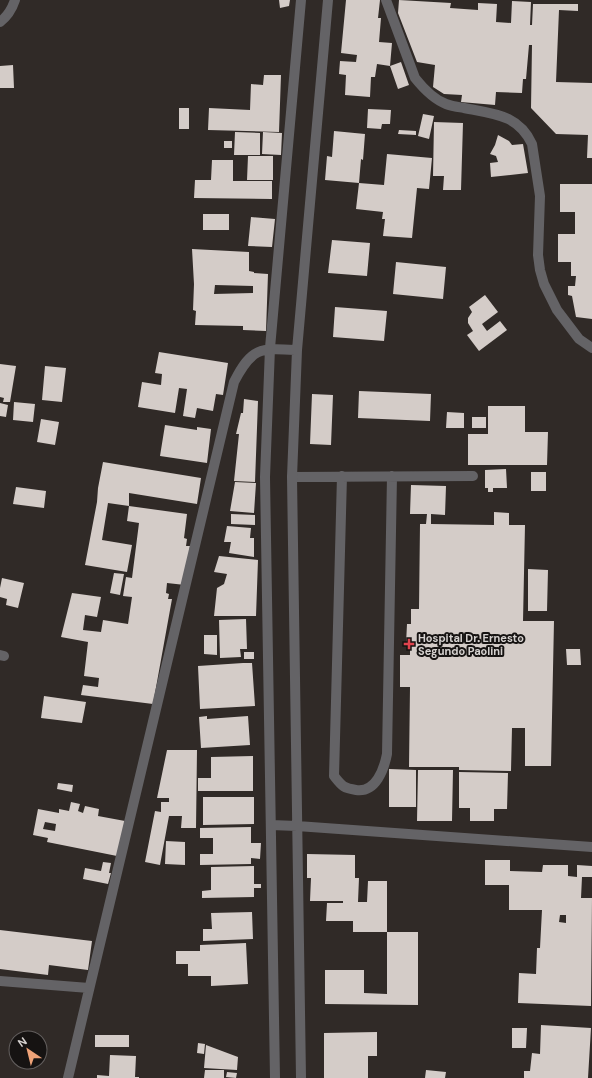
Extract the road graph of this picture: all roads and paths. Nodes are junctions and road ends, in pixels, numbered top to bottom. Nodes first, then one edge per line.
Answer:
1 (15, 0) edge
2 (301, 0) edge
3 (328, 0) edge
4 (386, 0) edge
5 (0, 22) edge
6 (270, 348) junction
7 (592, 348) edge
8 (297, 350) junction
9 (342, 476) junction
10 (392, 476) junction
11 (473, 476) dead end
12 (292, 477) junction
13 (271, 825) junction
14 (297, 826) junction
15 (592, 847) edge
16 (0, 981) edge
17 (89, 988) junction
18 (68, 1078) edge
19 (275, 1078) edge
20 (301, 1078) edge

1 - 5 street
2 - 6 street
3 - 8 street
4 - 7 street
6 - 8 street
6 - 13 street
6 - 17 street
8 - 12 street
9 - 10 street
9 - 10 street
9 - 12 street
10 - 11 street
12 - 14 street
13 - 14 street
13 - 19 street
14 - 15 street
14 - 20 street
16 - 17 street
17 - 18 street

